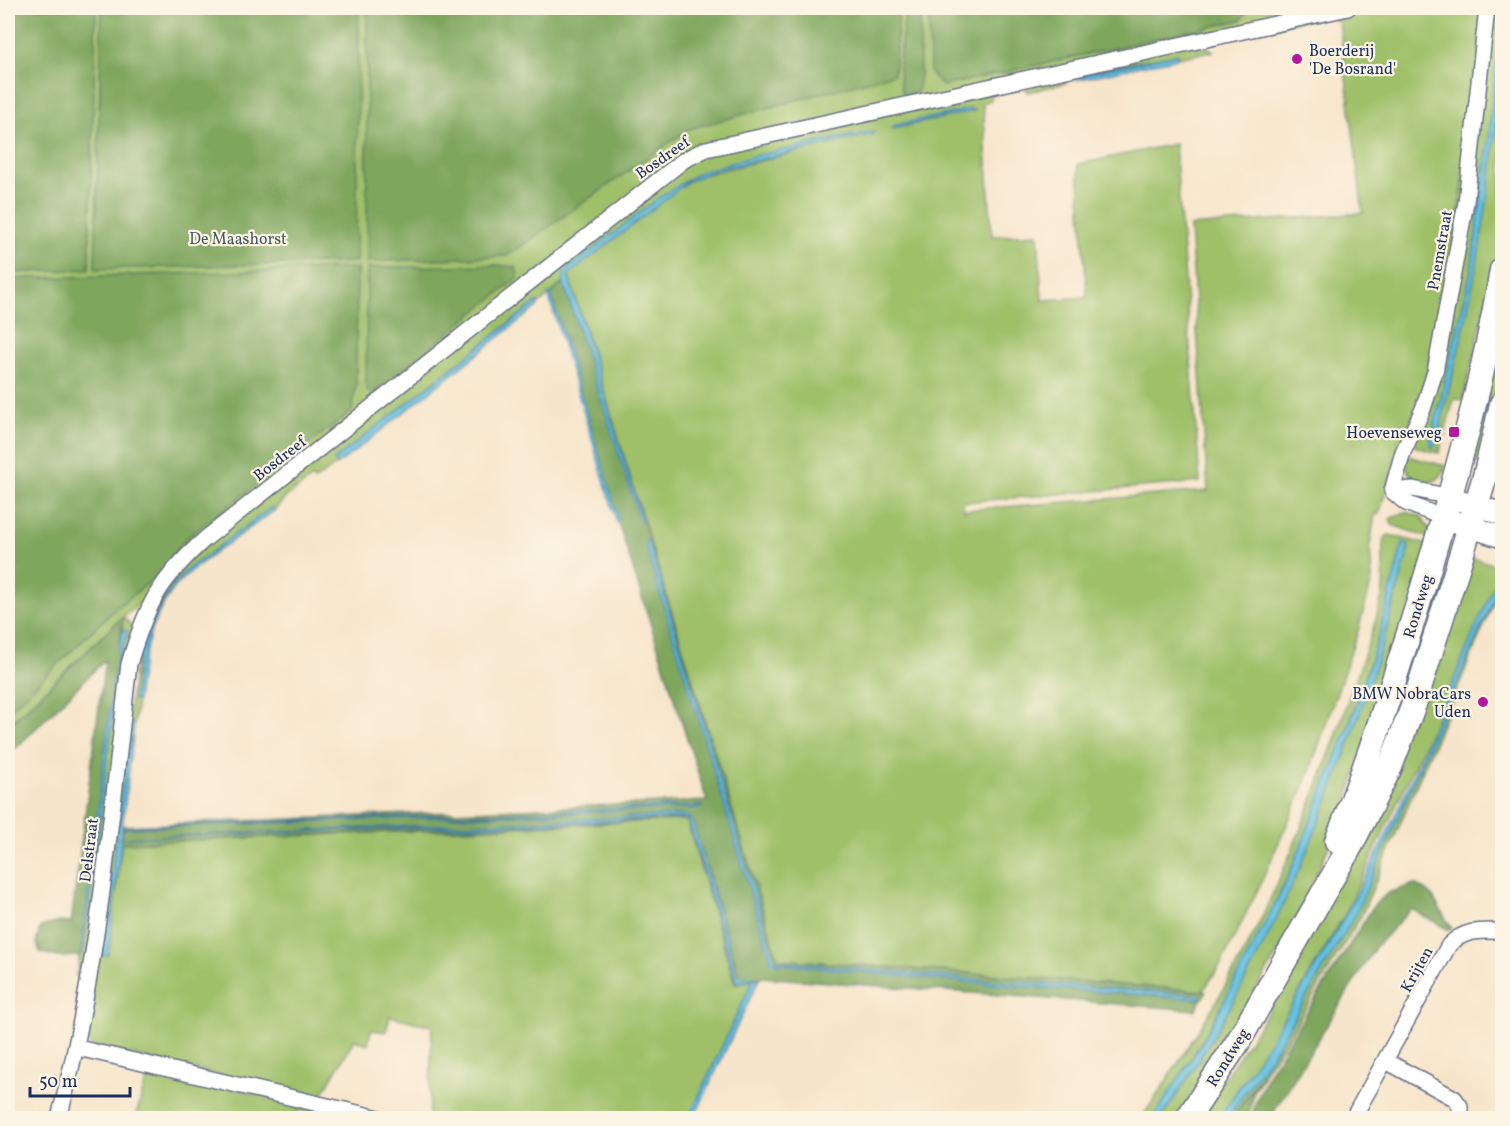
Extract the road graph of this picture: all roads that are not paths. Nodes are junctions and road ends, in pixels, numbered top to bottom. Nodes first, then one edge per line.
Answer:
1 (1348, 8) edge
2 (1487, 8) edge
3 (1503, 270) edge
4 (1503, 404) edge
5 (1392, 490) junction
6 (1447, 508) junction
7 (1503, 514) edge
8 (1473, 516) junction
9 (1503, 537) edge
10 (159, 588) joint
11 (1503, 931) edge
12 (1300, 932) junction
13 (78, 1048) junction
14 (1386, 1061) junction
15 (59, 1119) edge
16 (379, 1119) edge
17 (1188, 1119) edge
18 (1353, 1119) edge
19 (1460, 1119) edge

1 - 10 street, Bosdreef
2 - 5 street, Pnemstraat
3 - 6 main road, Rondweg
4 - 8 main road, Rondweg
5 - 6 street
5 - 6 street
6 - 8 main road
6 - 12 main road, Rondweg
7 - 8 main road
8 - 9 main road
8 - 12 main road, Rondweg
10 - 13 street, Delstraat
11 - 14 street, Krijten
12 - 17 main road, Rondweg
13 - 15 street, Delstraat
13 - 16 street
14 - 18 street, Krijten
14 - 19 street

